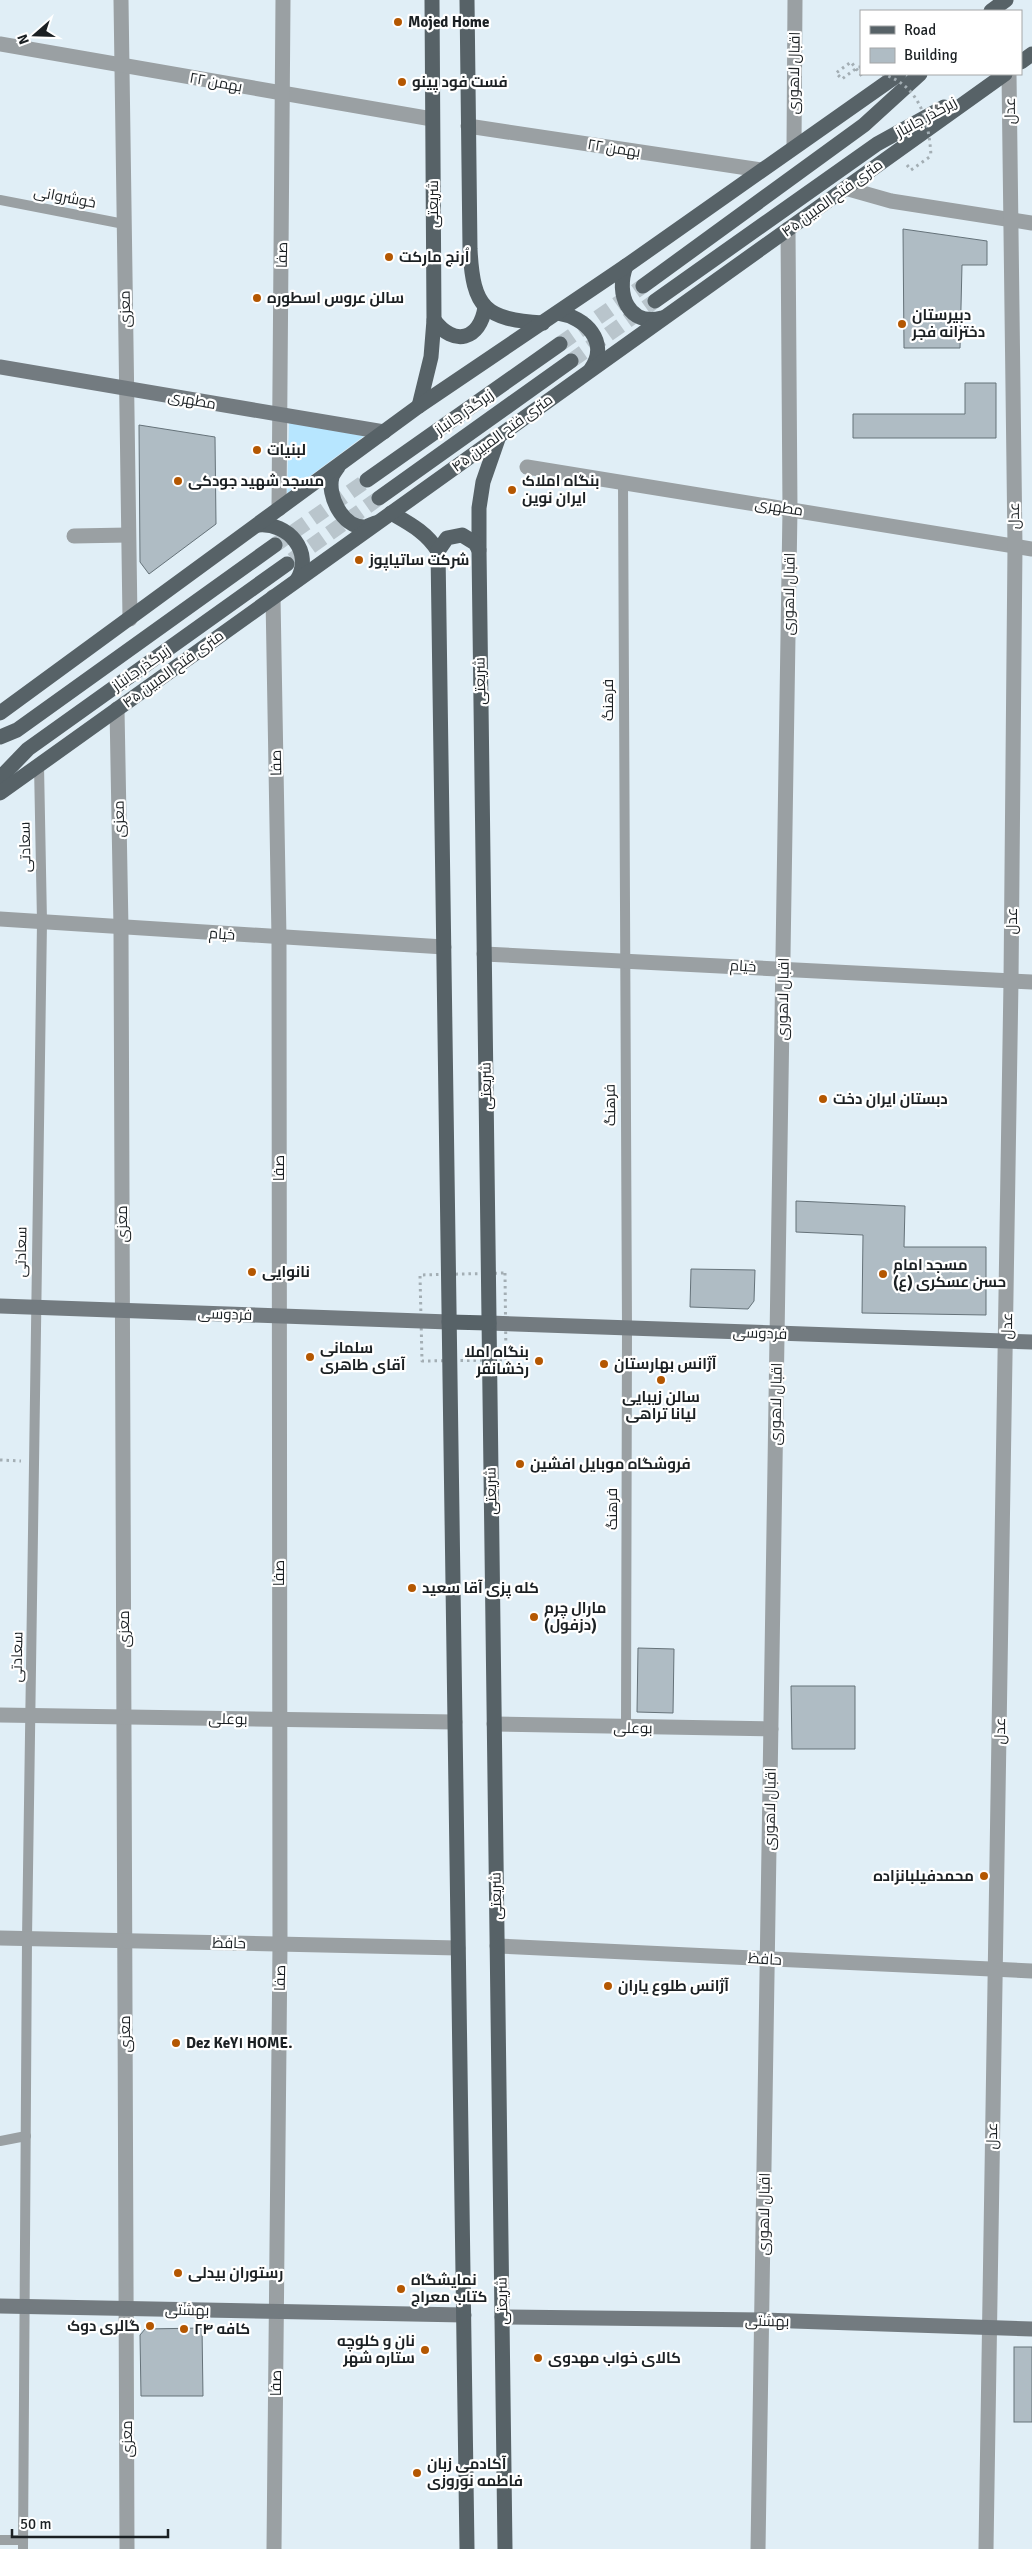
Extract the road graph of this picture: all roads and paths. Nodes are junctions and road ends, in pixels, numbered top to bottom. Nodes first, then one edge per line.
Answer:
1 (121, 0) edge
2 (282, 0) edge
3 (432, 0) edge
4 (467, 0) edge
5 (795, 0) edge
6 (1006, 0) edge
7 (992, 10) edge
8 (0, 44) edge
9 (851, 62) dead end
10 (122, 65) junction
11 (859, 67) edge
12 (886, 75) edge
13 (898, 75) edge
14 (919, 75) edge
15 (1002, 75) edge
16 (1003, 75) edge
17 (1009, 75) edge
18 (283, 93) junction
19 (432, 119) junction
20 (468, 126) junction
21 (794, 147) junction
22 (761, 170) junction
23 (911, 170) dead end
24 (844, 188) junction
25 (0, 200) edge
26 (1011, 220) junction
27 (1032, 223) edge
28 (124, 224) junction
29 (788, 228) junction
30 (626, 266) junction
31 (643, 286) tunnel mouth
32 (655, 301) tunnel mouth
33 (485, 307) junction
34 (558, 313) junction
35 (662, 318) junction
36 (434, 320) junction
37 (542, 323) junction
38 (560, 344) tunnel mouth
39 (571, 361) tunnel mouth
40 (0, 367) edge
41 (590, 370) junction
42 (127, 389) junction
43 (419, 406) junction
44 (280, 414) junction
45 (384, 432) junction
46 (499, 436) junction
47 (339, 465) junction
48 (526, 467) dead end
49 (367, 480) tunnel mouth
50 (622, 481) junction
51 (379, 498) tunnel mouth
52 (790, 509) junction
53 (279, 510) junction
54 (391, 513) junction
55 (377, 523) junction
56 (258, 524) junction
57 (128, 535) junction
58 (74, 536) dead end
59 (275, 545) tunnel mouth
60 (1015, 546) junction
61 (1032, 549) edge
62 (479, 550) junction
63 (438, 551) junction
64 (287, 564) tunnel mouth
65 (297, 580) junction
66 (273, 597) junction
67 (130, 618) junction
68 (117, 709) junction
69 (0, 713) edge
70 (0, 737) edge
71 (39, 765) junction
72 (0, 778) edge
73 (0, 793) edge
74 (0, 918) edge
75 (42, 922) junction
76 (121, 928) junction
77 (278, 938) junction
78 (444, 947) junction
79 (484, 954) junction
80 (624, 960) junction
81 (784, 968) junction
82 (1011, 981) junction
83 (1032, 982) edge
84 (0, 1306) edge
85 (35, 1307) junction
86 (122, 1311) junction
87 (280, 1316) junction
88 (449, 1322) junction
89 (489, 1323) junction
90 (627, 1329) junction
91 (777, 1333) junction
92 (1007, 1342) junction
93 (1032, 1342) edge
94 (0, 1715) edge
95 (31, 1716) junction
96 (124, 1717) junction
97 (279, 1720) junction
98 (455, 1722) junction
99 (494, 1724) junction
100 (626, 1728) junction
101 (771, 1729) junction
102 (0, 1938) edge
103 (27, 1939) junction
104 (125, 1941) junction
105 (280, 1944) junction
106 (497, 1946) junction
107 (458, 1948) junction
108 (768, 1959) junction
109 (995, 1969) junction
110 (1032, 1971) edge
111 (26, 2136) junction
112 (0, 2141) edge
113 (0, 2306) edge
114 (24, 2306) junction
115 (126, 2308) junction
116 (276, 2311) junction
117 (464, 2315) junction
118 (502, 2317) junction
119 (763, 2320) junction
120 (989, 2328) junction
121 (1032, 2329) edge
122 (0, 2540) edge
123 (23, 2545) edge
124 (127, 2549) edge
125 (274, 2549) edge
126 (467, 2549) edge
127 (505, 2549) edge
128 (758, 2549) edge
129 (986, 2549) edge

1 - 10 street, معزی
2 - 18 street, صفا
3 - 19 main road, شریعتی
4 - 20 main road
5 - 21 street, اقبال لاهوری
6 - 7 main road
8 - 10 street, ۲۲ بهمن
9 - 11 path
10 - 18 street, ۲۲ بهمن
10 - 28 street, معزی
12 - 23 path, bridge
13 - 21 main road
14 - 31 main road, زیرگذر جانباز
15 - 32 main road, زیرگذر جانباز
16 - 24 main road, ۴۵ متری فتح المبین
17 - 26 street, عدل
18 - 19 street, ۲۲ بهمن
18 - 44 street, صفا
19 - 36 main road, شریعتی
20 - 22 street, ۲۲ بهمن
20 - 33 main road
21 - 22 main road
22 - 30 main road
24 - 26 street
24 - 29 main road, ۴۵ متری فتح المبین
25 - 28 lane, خوشروانی
26 - 27 street
26 - 60 street, عدل
28 - 42 street, معزی
29 - 35 main road, ۴۵ متری فتح المبین
29 - 52 street, اقبال لاهوری
30 - 34 main road
30 - 35 main road
33 - 36 main road
33 - 37 main road
34 - 37 main road
34 - 41 main road
35 - 41 main road, ۴۵ متری فتح المبین
36 - 43 main road, شریعتی
37 - 43 main road
38 - 49 main road, زیرگذر جانباز
39 - 51 main road, زیرگذر جانباز
40 - 42 street, مطهری
41 - 46 main road, ۴۵ متری فتح المبین
42 - 44 street, مطهری
42 - 57 street, معزی
43 - 45 main road
44 - 45 street, مطهری
44 - 53 street, صفا
45 - 47 main road
46 - 54 main road, ۴۵ متری فتح المبین
46 - 62 main road, شریعتی
47 - 53 main road
47 - 55 main road
48 - 50 street, مطهری
50 - 52 street, مطهری
50 - 80 lane, فرهنگ
52 - 60 street, مطهری
52 - 81 street, اقبال لاهوری
53 - 56 main road
54 - 55 main road, ۴۵ متری فتح المبین
54 - 63 main road
55 - 65 main road, ۴۵ متری فتح المبین
56 - 65 main road
56 - 67 main road
57 - 58 street
57 - 67 street, معزی
59 - 70 main road, زیرگذر جانباز
60 - 61 street, مطهری
60 - 82 street, عدل
62 - 63 main road
62 - 79 main road, شریعتی
63 - 78 main road
64 - 72 main road, زیرگذر جانباز
65 - 66 main road, ۴۵ متری فتح المبین
66 - 68 main road, ۴۵ متری فتح المبین
66 - 77 street, صفا
67 - 69 main road
68 - 71 main road, ۴۵ متری فتح المبین
68 - 76 street, معزی
71 - 73 main road, ۴۵ متری فتح المبین
71 - 75 lane, سعادتی
74 - 75 street, خیام
75 - 76 street, خیام
75 - 85 lane, سعادتی
76 - 77 street, خیام
76 - 86 street, معزی
77 - 78 street, خیام
77 - 87 street, صفا
78 - 88 main road
79 - 80 street, خیام
79 - 89 main road, شریعتی
80 - 81 street, خیام
80 - 90 lane, فرهنگ
81 - 82 street, خیام
81 - 91 street, اقبال لاهوری
82 - 83 street, خیام
82 - 92 street, عدل
84 - 85 street, فردوسی
85 - 86 street, فردوسی
85 - 95 lane, سعادتی
86 - 87 street, فردوسی
86 - 96 street, معزی
87 - 88 street, فردوسی
87 - 97 street, صفا
88 - 89 main road
88 - 98 main road
89 - 90 street, فردوسی
89 - 99 main road, شریعتی
90 - 91 street, فردوسی
90 - 100 lane, فرهنگ
91 - 92 street, فردوسی
91 - 101 street, اقبال لاهوری
92 - 93 street, فردوسی
92 - 109 street, عدل
94 - 95 street, بوعلی
95 - 96 street, بوعلی
95 - 103 lane, سعادتی
96 - 97 street, بوعلی
96 - 104 street, معزی
97 - 98 street, بوعلی
97 - 105 street, صفا
98 - 107 main road
99 - 100 street, بوعلی
99 - 106 main road, شریعتی
100 - 101 street, بوعلی
101 - 108 street, اقبال لاهوری
102 - 103 street, حافظ
103 - 104 street, حافظ
103 - 111 lane, سعادتی
104 - 105 street, حافظ
104 - 115 street, معزی
105 - 107 street, حافظ
105 - 116 street, صفا
106 - 108 street, حافظ
106 - 118 main road, شریعتی
107 - 117 main road
108 - 109 street, حافظ
108 - 119 street, اقبال لاهوری
109 - 110 street, حافظ
109 - 120 street, عدل
111 - 112 lane
111 - 114 lane, سعادتی
113 - 114 street, بهشتی
114 - 115 street, بهشتی
114 - 123 lane, سعادتی
115 - 116 street, بهشتی
115 - 124 street, معزی
116 - 117 street, بهشتی
116 - 125 street, صفا
117 - 126 main road
118 - 119 street, بهشتی
118 - 127 main road, شریعتی
119 - 120 street, بهشتی
119 - 128 street, اقبال لاهوری
120 - 121 street, بهشتی
120 - 129 street, عدل
122 - 123 lane

